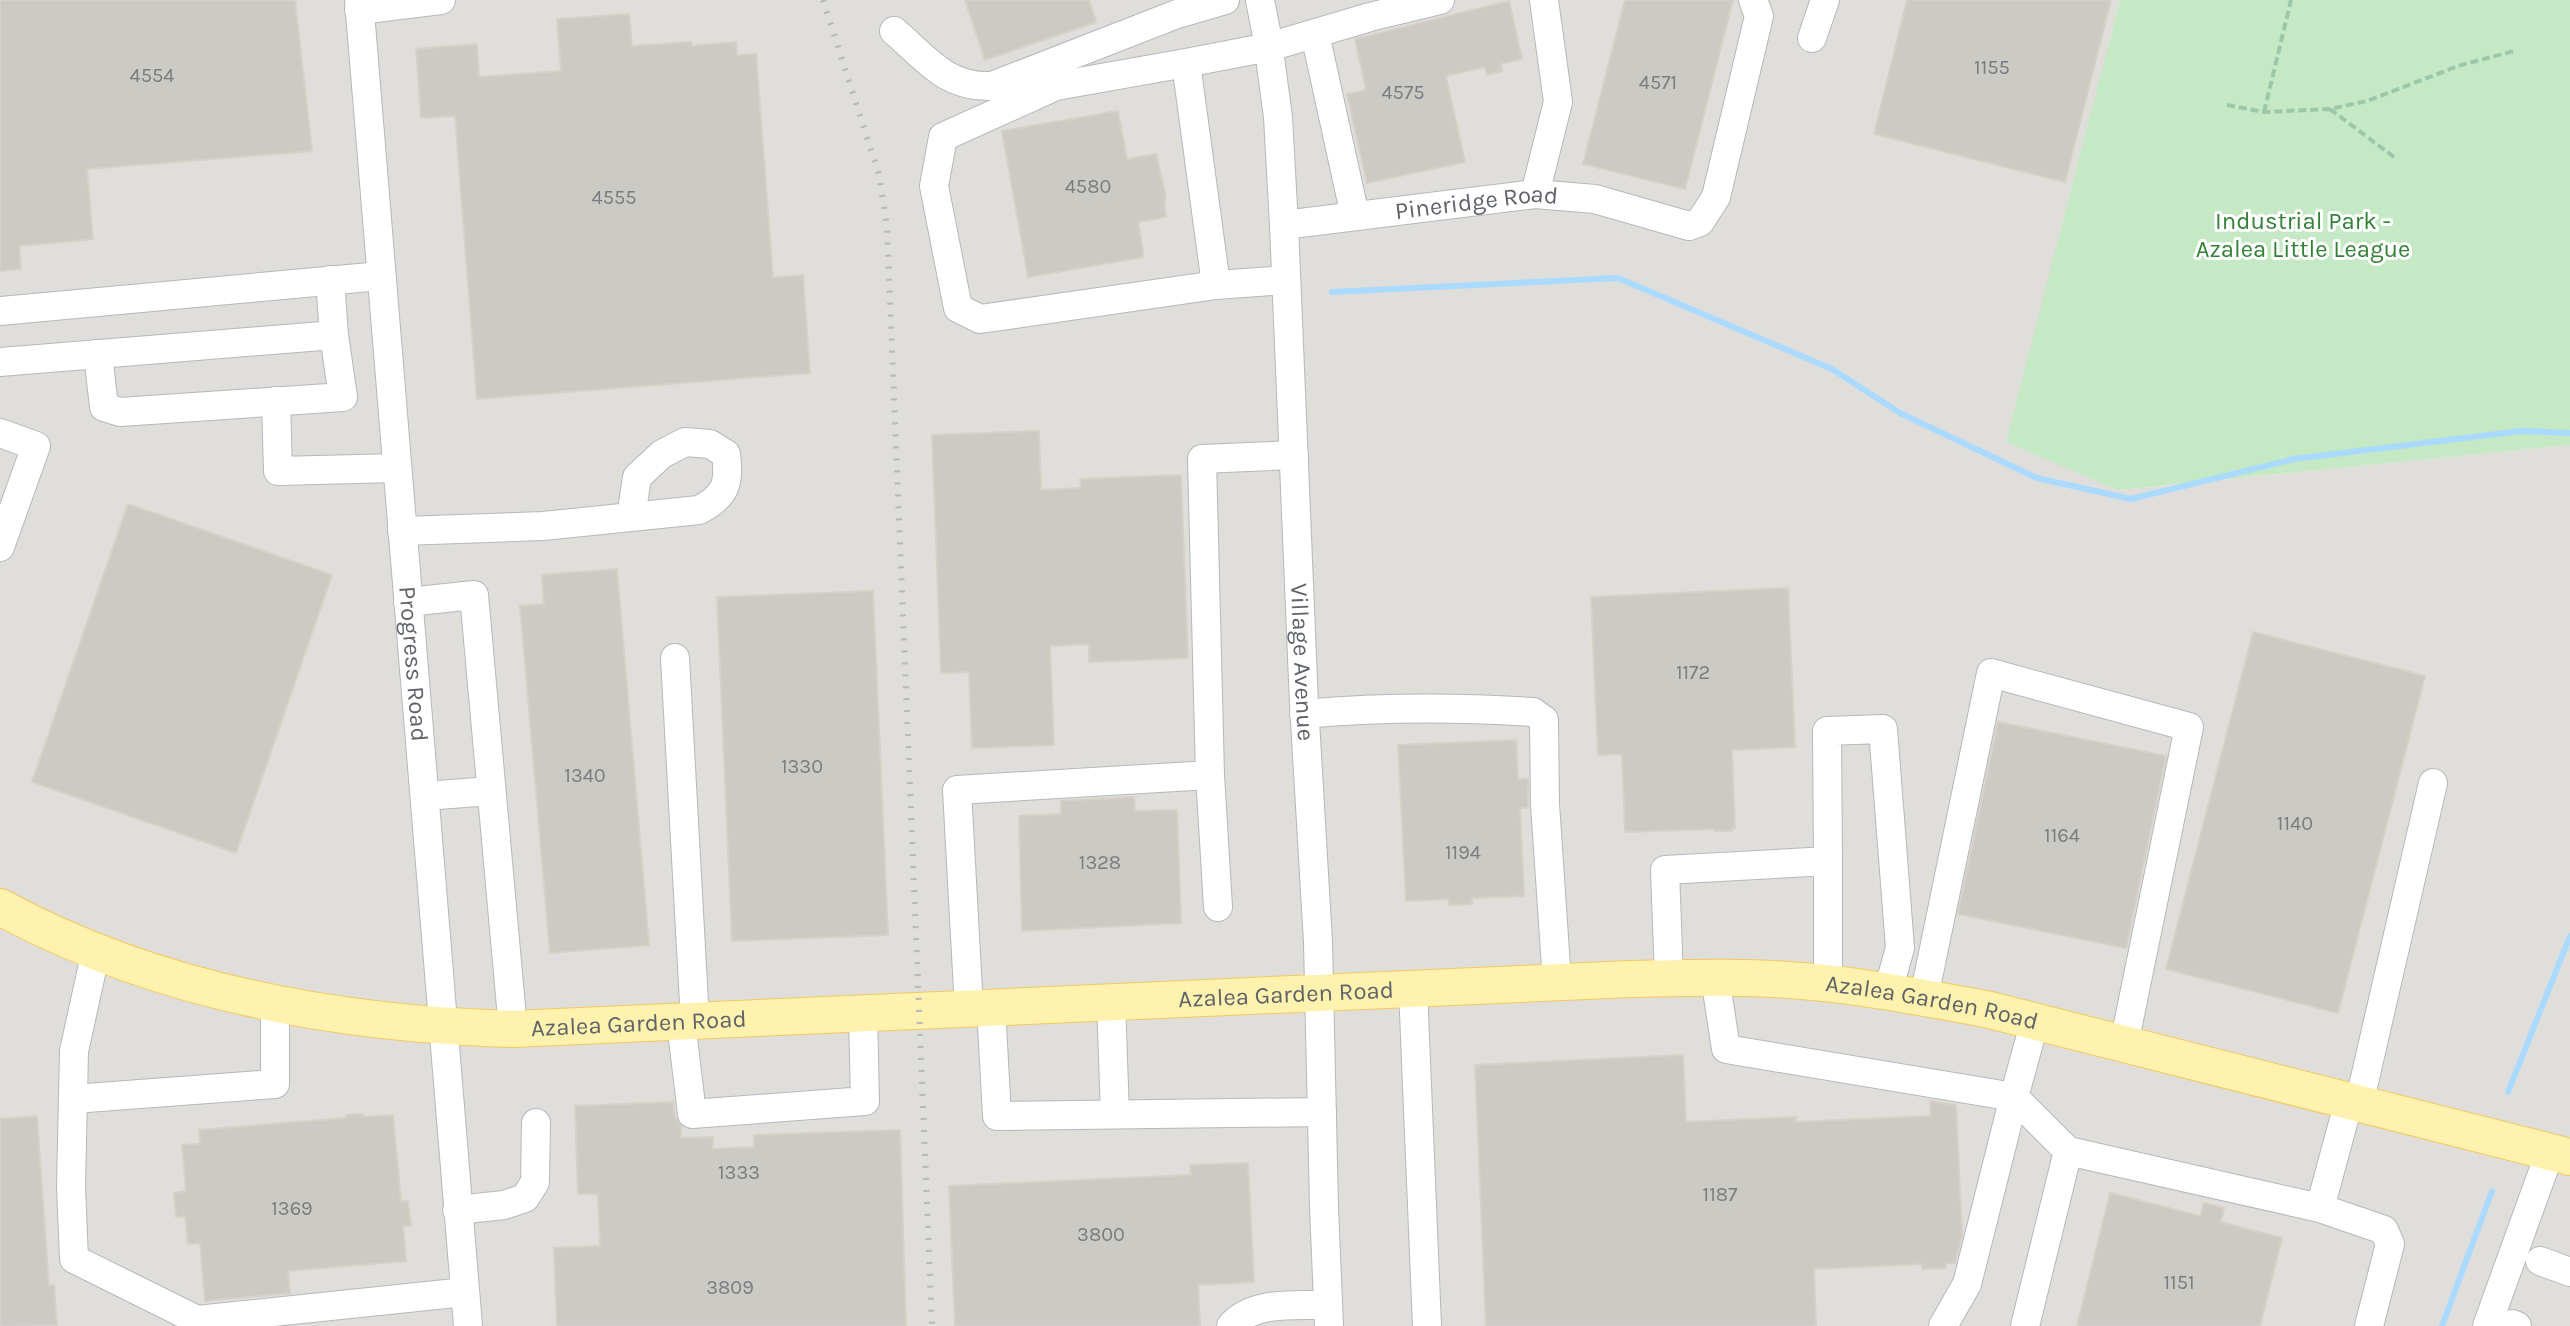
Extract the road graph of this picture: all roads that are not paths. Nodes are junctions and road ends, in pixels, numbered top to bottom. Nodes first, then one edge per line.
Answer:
1 (441, 0) edge
2 (1225, 0) edge
3 (1260, 0) edge
4 (1544, 0) edge
5 (1753, 0) edge
6 (1825, 0) edge
7 (1433, 1) edge
8 (1196, 4) edge
9 (359, 5) edge
10 (894, 31) dead end
11 (1315, 34) junction
12 (1812, 38) dead end
13 (1269, 47) junction
14 (1186, 63) junction
15 (1535, 194) junction
16 (1355, 216) junction
17 (1284, 225) junction
18 (381, 276) junction
19 (330, 280) junction
20 (1286, 280) junction
21 (1216, 285) junction
22 (0, 311) edge
23 (334, 335) junction
24 (98, 354) junction
25 (0, 362) edge
26 (276, 401) junction
27 (0, 433) edge
28 (1294, 455) junction
29 (397, 468) junction
30 (631, 517) dead end
31 (402, 531) junction
32 (0, 547) edge
33 (408, 602) junction
34 (675, 658) dead end
35 (1304, 714) junction
36 (1210, 775) junction
37 (2433, 783) dead end
38 (491, 791) junction
39 (425, 796) junction
40 (1828, 861) junction
41 (0, 907) edge
42 (1218, 907) dead end
43 (96, 951) junction
44 (1715, 977) junction
45 (1669, 978) junction
46 (1557, 982) junction
47 (1828, 984) junction
48 (1413, 989) junction
49 (1888, 991) junction
50 (1319, 994) junction
51 (1924, 997) junction
52 (1111, 1002) junction
53 (275, 1005) junction
54 (980, 1008) junction
55 (863, 1013) junction
56 (688, 1021) junction
57 (2035, 1021) junction
58 (442, 1027) junction
59 (513, 1029) junction
60 (2124, 1044) junction
61 (2014, 1097) junction
62 (73, 1099) junction
63 (2354, 1102) junction
64 (1322, 1112) junction
65 (1115, 1114) junction
66 (536, 1123) dead end
67 (2068, 1151) junction
68 (2560, 1154) edge
69 (2320, 1208) junction
70 (457, 1210) junction
71 (2540, 1261) dead end
72 (2570, 1272) edge
73 (465, 1292) junction
74 (1329, 1315) edge
75 (2505, 1325) edge
76 (468, 1326) edge
77 (1231, 1326) edge
78 (1427, 1326) edge
79 (1943, 1326) edge
80 (2025, 1326) edge
81 (2369, 1326) edge

1 - 9 street
2 - 8 street
3 - 13 street, Village Avenue
4 - 15 street
5 - 15 street, Pineridge Road
6 - 12 street
7 - 11 street
8 - 10 street
9 - 18 street, Progress Road
11 - 13 street
11 - 16 street
13 - 14 street
13 - 17 street, Village Avenue
14 - 21 street
14 - 21 street
15 - 16 street, Pineridge Road
16 - 17 street, Pineridge Road
17 - 20 street, Village Avenue
18 - 19 street
18 - 29 street, Progress Road
19 - 22 street
19 - 23 street
20 - 21 street
20 - 28 street, Village Avenue
23 - 24 street
23 - 26 street
24 - 25 street
24 - 26 street
26 - 29 street
27 - 32 street
28 - 35 street, Village Avenue
28 - 36 street
29 - 31 street, Progress Road
30 - 31 street
31 - 33 street, Progress Road
33 - 38 street
33 - 39 street, Progress Road
34 - 56 street
35 - 46 street
35 - 50 street, Village Avenue
36 - 42 street
36 - 54 street
37 - 63 street
38 - 39 street
38 - 59 street
39 - 58 street, Progress Road
40 - 45 street
40 - 47 street
40 - 49 street
41 - 43 main road, Azalea Garden Road
43 - 53 main road, Azalea Garden Road
43 - 62 street
44 - 45 main road, Azalea Garden Road
44 - 47 main road, Azalea Garden Road
44 - 61 street
45 - 46 main road, Azalea Garden Road
46 - 48 main road, Azalea Garden Road
47 - 49 main road, Azalea Garden Road
48 - 50 main road, Azalea Garden Road
48 - 78 street
49 - 51 main road, Azalea Garden Road
50 - 52 main road, Azalea Garden Road
50 - 64 street, Village Avenue
51 - 57 main road, Azalea Garden Road
51 - 60 street
52 - 54 main road, Azalea Garden Road
52 - 65 street
53 - 58 main road, Azalea Garden Road
53 - 62 street
54 - 55 main road, Azalea Garden Road
54 - 65 street
55 - 56 main road, Azalea Garden Road
55 - 56 street
56 - 59 main road, Azalea Garden Road
57 - 60 main road, Azalea Garden Road
57 - 61 street
58 - 59 main road, Azalea Garden Road
58 - 70 street, Progress Road
60 - 63 main road, Azalea Garden Road
61 - 67 street
61 - 79 street
62 - 73 street
63 - 68 main road, Azalea Garden Road
63 - 69 street
64 - 65 street
64 - 74 street, Village Avenue
66 - 70 street
67 - 69 street
67 - 80 street
68 - 75 street
69 - 81 street
70 - 73 street, Progress Road
71 - 72 street
73 - 76 street, Progress Road
74 - 77 street

